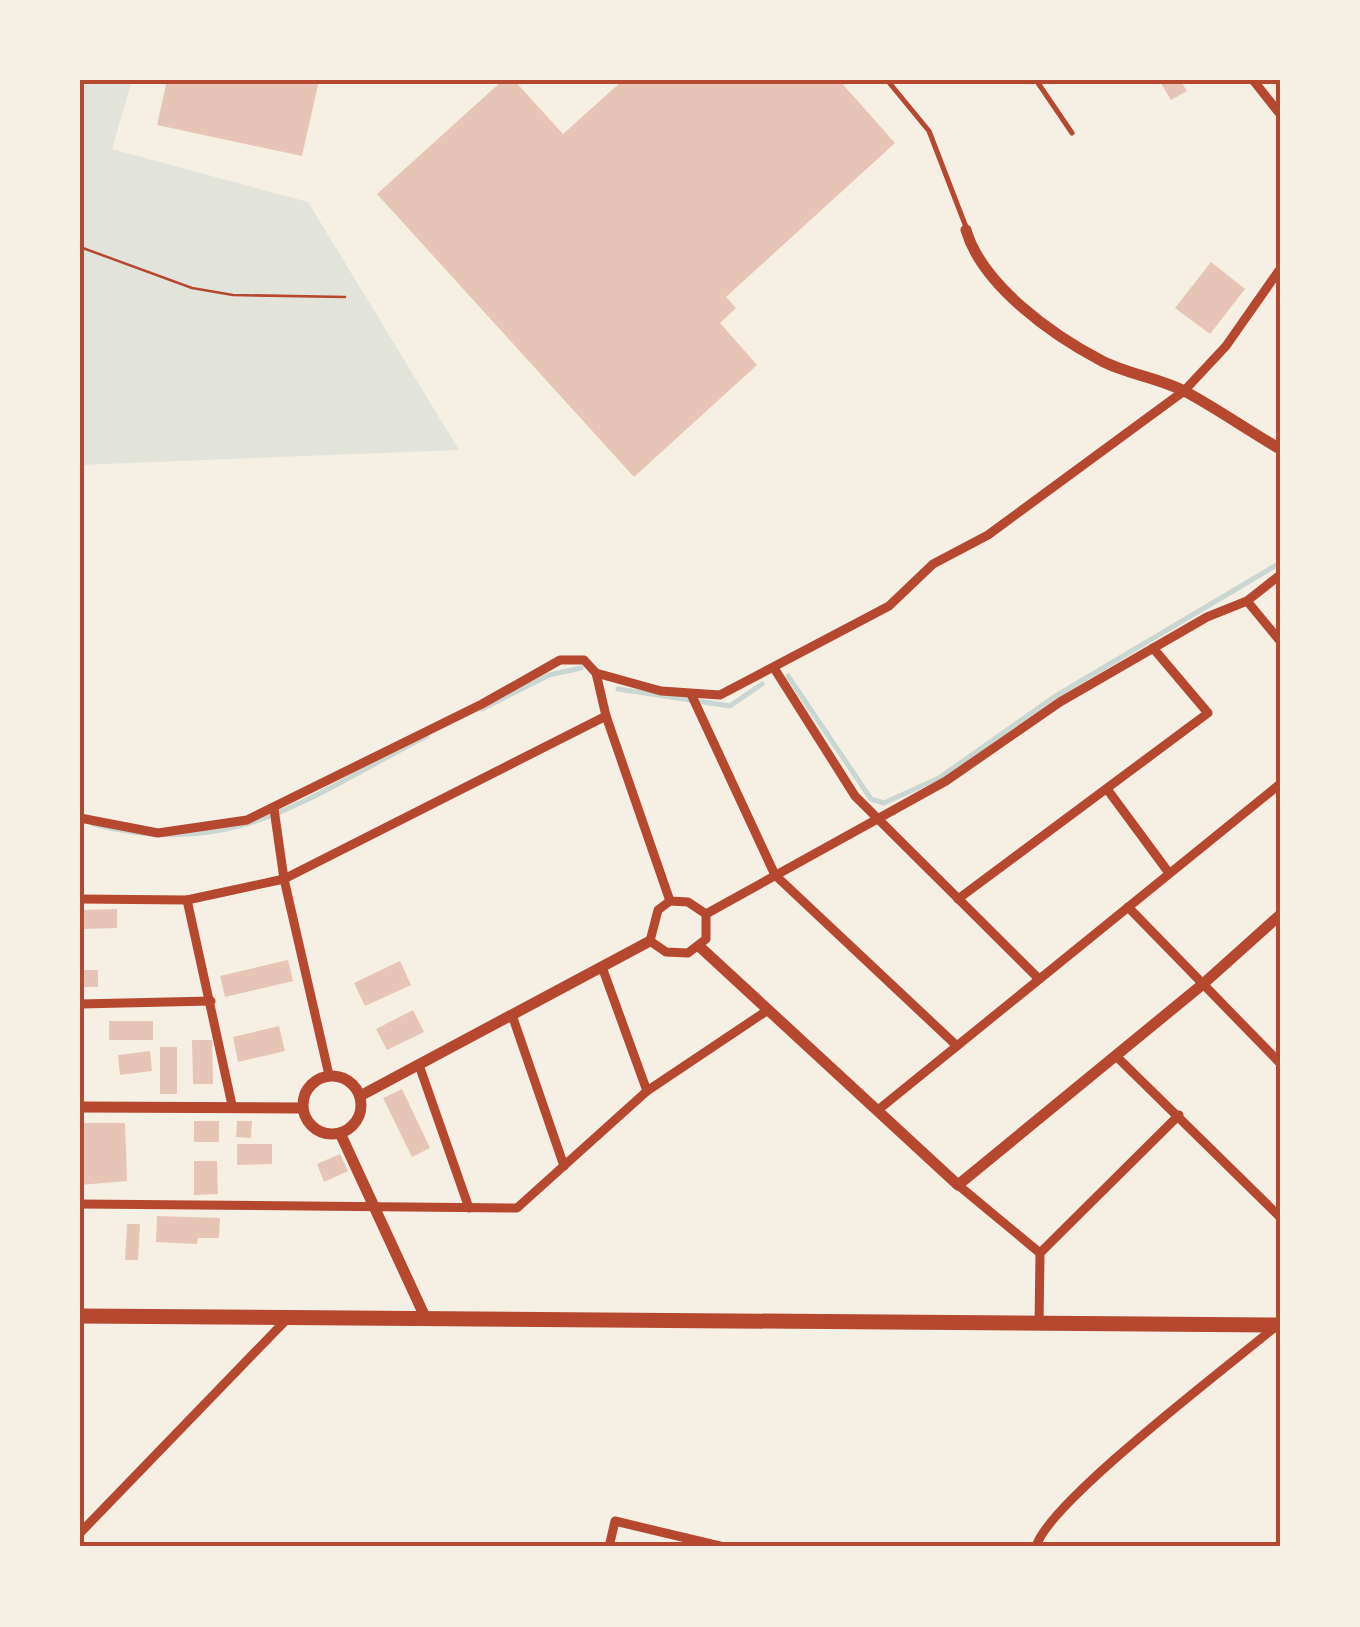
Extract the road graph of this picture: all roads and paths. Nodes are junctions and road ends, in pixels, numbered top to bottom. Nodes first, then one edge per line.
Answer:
1 (886, 80) edge
2 (1036, 80) edge
3 (1252, 80) edge
4 (1280, 114) edge
5 (1072, 134) dead end
6 (966, 230) joint
7 (80, 247) edge
8 (1280, 269) edge
9 (345, 298) dead end
10 (1184, 391) junction
11 (1280, 449) edge
12 (1280, 575) edge
13 (1247, 601) junction
14 (1280, 641) edge
15 (1153, 648) junction
16 (774, 668) junction
17 (596, 673) junction
18 (691, 694) junction
19 (606, 716) junction
20 (1280, 784) edge
21 (1107, 788) junction
22 (274, 809) junction
23 (876, 816) junction
24 (80, 818) edge
25 (1170, 874) junction
26 (774, 875) junction
27 (284, 879) junction
28 (80, 899) edge
29 (958, 899) junction
30 (187, 900) junction
31 (670, 901) junction
32 (1128, 907) junction
33 (706, 914) junction
34 (1280, 915) edge
35 (650, 941) junction
36 (700, 947) junction
37 (602, 967) junction
38 (1038, 980) junction
39 (1203, 984) junction
40 (211, 1001) junction
41 (80, 1004) edge
42 (768, 1010) junction
43 (512, 1015) junction
44 (957, 1046) junction
45 (1116, 1056) junction
46 (1280, 1063) edge
47 (419, 1065) junction
48 (329, 1075) junction
49 (647, 1091) junction
50 (360, 1096) junction
51 (232, 1105) junction
52 (80, 1107) edge
53 (302, 1108) junction
54 (878, 1110) junction
55 (1179, 1115) junction
56 (340, 1133) junction
57 (564, 1166) junction
58 (958, 1185) junction
59 (80, 1204) edge
60 (374, 1206) junction
61 (469, 1208) junction
62 (1280, 1217) edge
63 (1040, 1253) junction
64 (80, 1316) edge
65 (287, 1318) junction
66 (426, 1319) junction
67 (1279, 1324) edge
68 (1039, 1325) junction
69 (80, 1533) edge
70 (610, 1547) edge
71 (724, 1547) edge
72 (1036, 1547) edge

1 - 6 lane
2 - 5 lane
3 - 4 street
6 - 10 street
7 - 9 path
8 - 10 street
10 - 11 street
10 - 16 street
12 - 13 street
13 - 14 street
13 - 15 street
15 - 21 street
15 - 23 street
16 - 18 street
16 - 23 street
17 - 18 street
17 - 19 street
17 - 22 street
18 - 26 street
19 - 27 street
19 - 31 street
20 - 25 street
21 - 25 street
21 - 29 street
22 - 24 street
22 - 27 street
23 - 26 street
23 - 29 street
25 - 32 street
26 - 33 street
26 - 44 street
27 - 30 street
27 - 48 street
28 - 30 street
29 - 38 street
30 - 40 street
31 - 33 street
31 - 35 street
32 - 38 street
32 - 39 street
33 - 36 street
34 - 39 street
35 - 36 street
35 - 37 street
36 - 42 street
37 - 43 street
37 - 49 street
38 - 44 street
39 - 45 street
39 - 46 street
40 - 41 street
40 - 51 street
42 - 49 street
42 - 54 street
43 - 47 street
43 - 57 street
44 - 54 street
45 - 55 street
45 - 58 street
47 - 50 street
47 - 61 street
48 - 50 street
48 - 53 street
49 - 57 street
50 - 56 street
51 - 52 street
51 - 53 street
53 - 56 street
54 - 58 street
55 - 62 street
55 - 63 street
56 - 60 street
57 - 61 street
58 - 63 street
59 - 60 street
60 - 61 street
60 - 66 street
63 - 68 street
64 - 65 main road
65 - 66 main road
65 - 69 street
66 - 68 main road
67 - 68 main road
67 - 72 street
70 - 71 street

